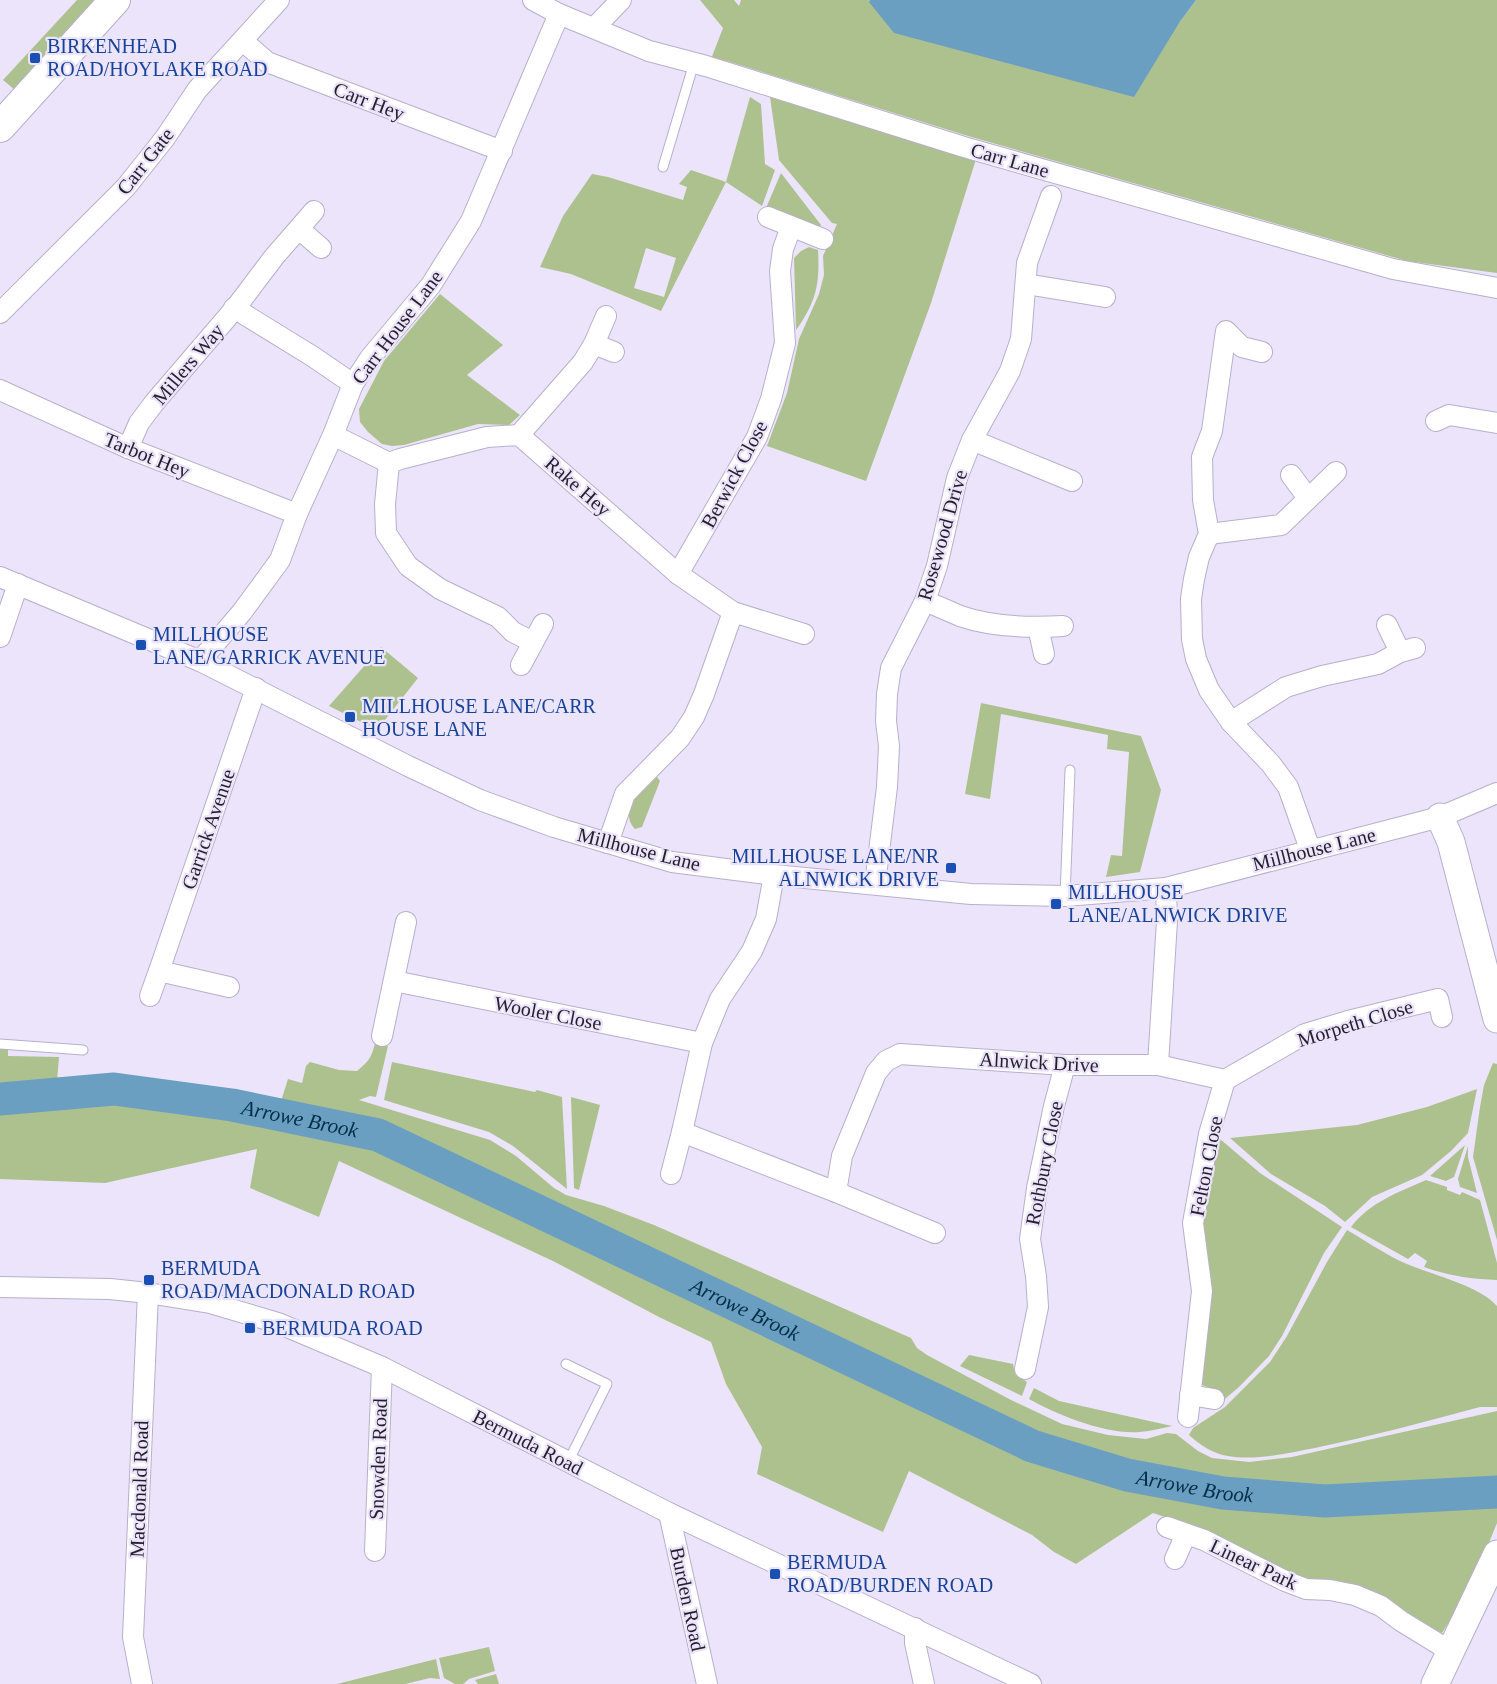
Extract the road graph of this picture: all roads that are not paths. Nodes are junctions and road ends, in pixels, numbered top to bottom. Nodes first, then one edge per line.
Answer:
1 (115, 0) edge
2 (279, 0) edge
3 (533, 0) edge
4 (621, 0) edge
5 (559, 14) junction
6 (594, 28) junction
7 (243, 40) junction
8 (694, 63) junction
9 (0, 127) edge
10 (501, 151) junction
11 (663, 167) dead end
12 (1051, 196) dead end
13 (314, 212) dead end
14 (768, 216) dead end
15 (791, 227) junction
16 (300, 229) junction
17 (823, 239) dead end
18 (321, 248) dead end
19 (1026, 284) junction
20 (1497, 288) edge
21 (1105, 297) dead end
22 (234, 308) junction
23 (0, 313) edge
24 (606, 316) dead end
25 (594, 344) junction
26 (614, 352) dead end
27 (1262, 352) dead end
28 (353, 384) junction
29 (0, 390) edge
30 (1436, 420) dead end
31 (1497, 423) edge
32 (333, 435) junction
33 (519, 435) junction
34 (972, 440) junction
35 (128, 448) junction
36 (389, 464) junction
37 (1336, 472) dead end
38 (1291, 475) dead end
39 (1072, 481) dead end
40 (1308, 498) junction
41 (297, 514) junction
42 (1209, 534) junction
43 (678, 574) junction
44 (9, 580) edge
45 (926, 601) junction
46 (733, 612) junction
47 (543, 624) dead end
48 (1387, 625) dead end
49 (1063, 626) dead end
50 (1038, 627) junction
51 (804, 634) dead end
52 (0, 637) edge
53 (533, 642) junction
54 (1044, 654) dead end
55 (200, 661) junction
56 (521, 665) dead end
57 (256, 688) junction
58 (1231, 722) junction
59 (1070, 770) dead end
60 (1497, 793) edge
61 (1440, 817) junction
62 (608, 843) junction
63 (1310, 849) junction
64 (774, 875) junction
65 (875, 884) junction
66 (1166, 888) junction
67 (1065, 896) junction
68 (406, 922) dead end
69 (159, 971) junction
70 (394, 981) junction
71 (229, 987) dead end
72 (150, 996) dead end
73 (1442, 1017) dead end
74 (1497, 1019) edge
75 (382, 1036) dead end
76 (702, 1043) junction
77 (0, 1044) edge
78 (83, 1050) dead end
79 (1065, 1065) junction
80 (1158, 1065) junction
81 (1225, 1080) junction
82 (682, 1132) junction
83 (671, 1174) dead end
84 (836, 1192) junction
85 (935, 1233) dead end
86 (0, 1287) edge
87 (148, 1293) junction
88 (566, 1364) dead end
89 (381, 1367) junction
90 (1025, 1369) dead end
91 (1190, 1395) junction
92 (1214, 1399) dead end
93 (1188, 1417) dead end
94 (567, 1462) junction
95 (669, 1514) junction
96 (1167, 1527) dead end
97 (1186, 1534) junction
98 (375, 1551) dead end
99 (1497, 1554) edge
100 (1176, 1559) dead end
101 (915, 1628) junction
102 (1450, 1651) junction
103 (142, 1684) edge
104 (706, 1684) edge
105 (924, 1684) edge
106 (1031, 1684) edge
107 (1435, 1684) edge

1 - 9 main road
2 - 7 street, Carr Gate
3 - 5 street, Carr Lane
4 - 6 street
5 - 6 street, Carr Lane
5 - 10 street, Carr House Lane
6 - 8 street, Carr Lane
7 - 10 street, Carr Hey
7 - 23 street, Carr Gate
8 - 11 lane
8 - 20 street, Carr Lane
10 - 28 street, Carr House Lane
12 - 19 street, Rosewood Drive
13 - 16 street
14 - 15 street
15 - 17 street
15 - 43 street, Berwick Close
16 - 18 street
16 - 22 street
19 - 21 street
19 - 34 street, Rosewood Drive
22 - 28 street, Millers Way
22 - 35 street, Millers Way
24 - 25 street
25 - 26 street
25 - 33 street
27 - 42 street
28 - 32 street, Carr House Lane
29 - 35 street, Tarbot Hey
30 - 31 street
32 - 36 street
32 - 41 street, Carr House Lane
33 - 36 street
33 - 43 street, Rake Hey
34 - 39 street
34 - 45 street, Rosewood Drive
35 - 41 street, Tarbot Hey
36 - 53 street
37 - 40 street
38 - 40 street
40 - 42 street
41 - 55 street, Carr House Lane
42 - 58 street
43 - 46 street, Rake Hey
44 - 52 street
44 - 55 street, Millhouse Lane
45 - 50 street
45 - 65 street, Rosewood Drive
46 - 51 street, Rake Hey
46 - 62 street
47 - 53 street
48 - 58 street
49 - 50 street
50 - 54 street
53 - 56 street
55 - 57 street, Millhouse Lane
57 - 62 street, Millhouse Lane
57 - 69 street, Garrick Avenue
58 - 63 street
59 - 67 lane
60 - 61 street, Millhouse Lane
61 - 63 street, Millhouse Lane
61 - 74 street
62 - 64 street, Millhouse Lane
63 - 66 street, Millhouse Lane
64 - 65 street, Millhouse Lane
64 - 76 street
65 - 67 street, Millhouse Lane
66 - 67 street, Millhouse Lane
66 - 80 street
68 - 70 street
69 - 71 street
69 - 72 street, Garrick Avenue
70 - 75 street
70 - 76 street, Wooler Close
73 - 81 street, Morpeth Close
76 - 82 street
77 - 78 lane
79 - 80 street, Alnwick Drive
79 - 84 street, Alnwick Drive
79 - 90 street, Rothbury Close
80 - 81 street
81 - 91 street, Felton Close
82 - 83 street
82 - 84 street
84 - 85 street
86 - 87 street, Bermuda Road
87 - 89 street, Bermuda Road
87 - 103 street, Macdonald Road
88 - 94 lane
89 - 94 street, Bermuda Road
89 - 98 street, Snowden Road
91 - 92 street
91 - 93 street, Felton Close
94 - 95 street, Bermuda Road
95 - 101 street, Bermuda Road
95 - 104 street, Burden Road
96 - 97 street, Linear Park
97 - 100 street, Linear Park
97 - 102 street, Linear Park
99 - 102 street
101 - 105 street
101 - 106 street, Bermuda Road
102 - 107 street

